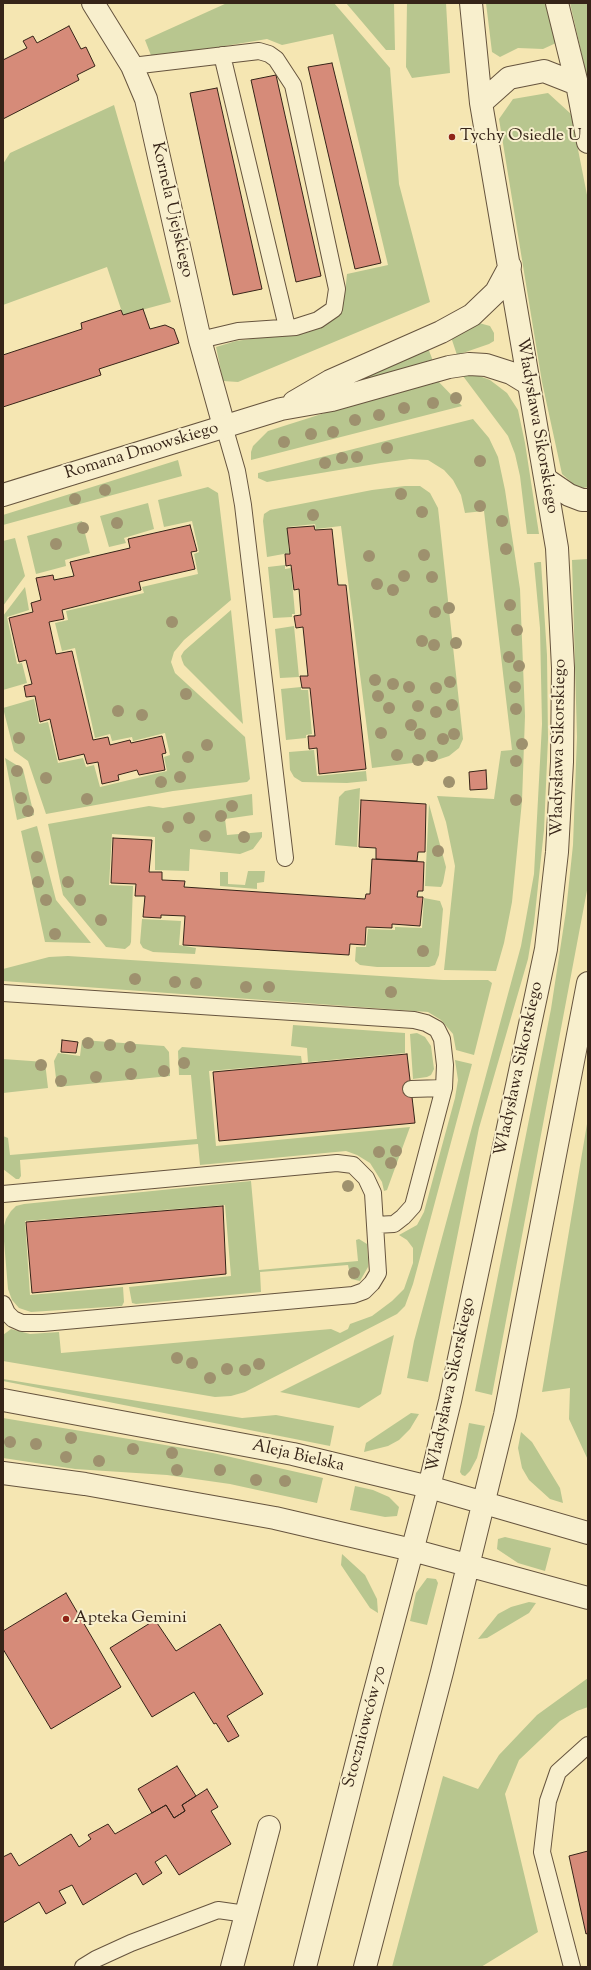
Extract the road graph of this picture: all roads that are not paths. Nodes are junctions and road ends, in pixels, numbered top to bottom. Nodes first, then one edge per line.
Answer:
1 (93, 3) edge
2 (471, 3) edge
3 (557, 3) edge
4 (222, 55) junction
5 (132, 66) junction
6 (577, 84) junction
7 (481, 103) junction
8 (588, 142) edge
9 (510, 266) junction
10 (287, 327) junction
11 (200, 340) junction
12 (528, 384) junction
13 (281, 409) junction
14 (224, 426) junction
15 (547, 480) junction
16 (3, 495) edge
17 (588, 500) edge
18 (285, 858) dead end
19 (588, 983) edge
20 (3, 993) edge
21 (444, 1088) junction
22 (411, 1089) dead end
23 (3, 1194) edge
24 (375, 1225) junction
25 (3, 1304) edge
26 (3, 1400) edge
27 (3, 1473) edge
28 (429, 1487) junction
29 (484, 1503) junction
30 (588, 1533) edge
31 (412, 1550) junction
32 (468, 1566) junction
33 (588, 1598) edge
34 (588, 1745) edge
35 (269, 1827) dead end
36 (246, 1914) junction
37 (83, 1967) edge
38 (232, 1967) edge
39 (305, 1967) edge
40 (365, 1967) edge
41 (572, 1967) edge

1 - 5 street, Kornela Ujejskiego
2 - 7 street, Władysława Sikorskiego
3 - 6 street
4 - 5 lane
4 - 10 lane
4 - 10 lane
5 - 11 street, Kornela Ujejskiego
6 - 7 street
6 - 8 street
7 - 9 street, Władysława Sikorskiego
9 - 12 street, Władysława Sikorskiego
9 - 13 street, Romana Dmowskiego
10 - 11 lane
11 - 14 street, Kornela Ujejskiego
12 - 13 street, Romana Dmowskiego
12 - 15 street, Władysława Sikorskiego
13 - 14 street, Romana Dmowskiego
14 - 16 street, Romana Dmowskiego
14 - 18 lane
15 - 17 street
15 - 28 street, Władysława Sikorskiego
19 - 29 street
20 - 21 lane
21 - 22 lane
21 - 24 lane
23 - 24 lane
24 - 25 lane
26 - 28 street, Aleja Bielska
27 - 31 street
28 - 29 street, Aleja Bielska
28 - 31 street, Stoczniowców 70
29 - 30 street, Aleja Bielska
29 - 32 street
31 - 32 street
31 - 39 street, Stoczniowców 70
32 - 33 street
32 - 40 street
34 - 41 lane
35 - 36 street
36 - 37 lane
36 - 38 street

